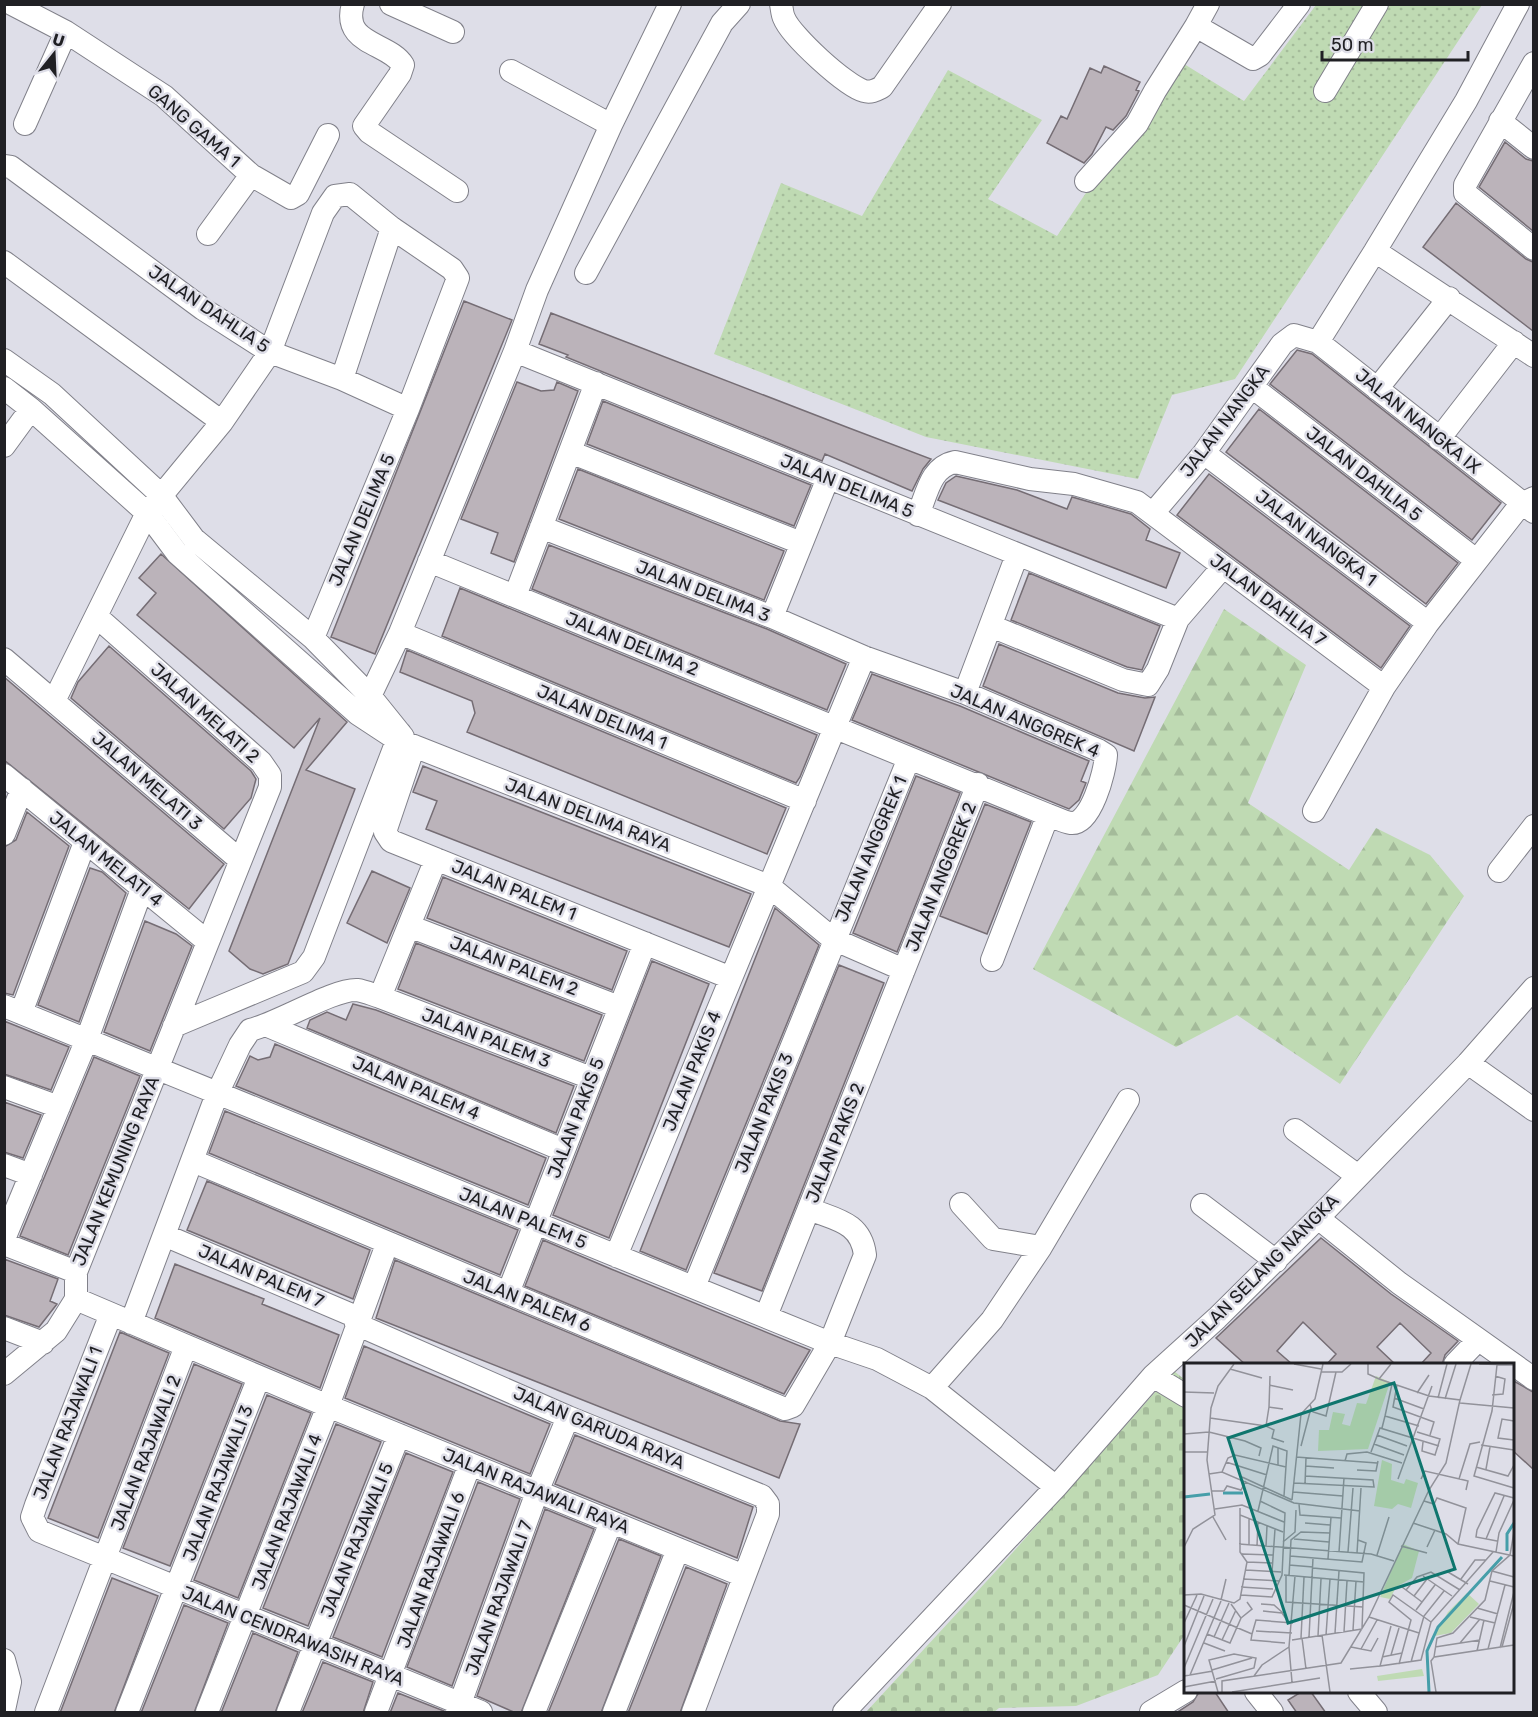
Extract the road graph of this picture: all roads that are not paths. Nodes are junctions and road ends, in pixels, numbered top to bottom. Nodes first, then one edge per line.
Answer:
1 (12, 4) edge
2 (391, 4) edge
3 (670, 4) edge
4 (739, 4) edge
5 (781, 4) edge
6 (939, 4) edge
7 (1208, 4) edge
8 (1299, 4) edge
9 (1377, 4) edge
10 (1518, 4) edge
11 (1527, 4) edge
12 (350, 5) edge
13 (1533, 9) edge
14 (1196, 26) junction
15 (66, 32) junction
16 (453, 32) dead end
17 (1533, 63) edge
18 (511, 71) dead end
19 (1325, 91) dead end
20 (1500, 121) junction
21 (25, 124) dead end
22 (610, 125) junction
23 (328, 135) dead end
24 (1533, 148) edge
25 (4, 166) edge
26 (250, 175) junction
27 (1086, 181) dead end
28 (457, 191) dead end
29 (392, 228) junction
30 (208, 234) dead end
31 (1533, 249) edge
32 (1375, 251) junction
33 (4, 262) edge
34 (586, 273) dead end
35 (1449, 298) junction
36 (1309, 339) junction
37 (1514, 342) junction
38 (516, 351) junction
39 (270, 352) junction
40 (1533, 356) edge
41 (4, 360) edge
42 (342, 379) junction
43 (596, 383) junction
44 (1252, 387) junction
45 (4, 388) edge
46 (1377, 389) junction
47 (32, 408) junction
48 (408, 410) junction
49 (222, 422) junction
50 (1439, 439) junction
51 (4, 446) edge
52 (570, 452) junction
53 (1204, 453) junction
54 (828, 478) junction
55 (161, 495) junction
56 (1529, 505) edge
57 (1154, 512) junction
58 (147, 513) junction
59 (918, 515) junction
60 (542, 527) junction
61 (801, 543) junction
62 (1017, 555) junction
63 (1476, 560) junction
64 (429, 561) junction
65 (1222, 568) junction
66 (515, 596) junction
67 (97, 617) junction
68 (772, 617) junction
69 (1178, 619) junction
70 (1428, 623) junction
71 (991, 626) junction
72 (400, 633) junction
73 (312, 638) junction
74 (864, 657) junction
75 (4, 659) edge
76 (1384, 687) junction
77 (965, 693) junction
78 (370, 696) junction
79 (54, 701) junction
80 (835, 727) junction
81 (404, 740) junction
82 (909, 758) junction
83 (13, 782) edge
84 (978, 784) junction
85 (804, 801) junction
86 (1314, 811) dead end
87 (1048, 815) junction
88 (1533, 826) edge
89 (4, 834) edge
90 (85, 842) junction
91 (436, 859) junction
92 (240, 860) junction
93 (1499, 871) dead end
94 (769, 886) junction
95 (142, 889) junction
96 (409, 926) junction
97 (833, 939) junction
98 (207, 942) junction
99 (645, 943) junction
100 (992, 960) dead end
101 (904, 970) junction
102 (730, 978) junction
103 (1533, 988) edge
104 (380, 997) junction
105 (619, 1007) junction
106 (13, 1009) edge
107 (174, 1026) junction
108 (268, 1026) junction
109 (87, 1039) junction
110 (1468, 1063) junction
111 (158, 1067) junction
112 (591, 1078) junction
113 (4, 1087) edge
114 (216, 1094) junction
115 (1128, 1100) dead end
116 (59, 1107) junction
117 (1533, 1110) edge
118 (1295, 1130) dead end
119 (563, 1150) junction
120 (193, 1161) junction
121 (4, 1165) edge
122 (31, 1175) junction
123 (1358, 1176) junction
124 (961, 1204) dead end
125 (1202, 1205) dead end
126 (809, 1209) junction
127 (1318, 1218) junction
128 (535, 1223) junction
129 (4, 1239) edge
130 (162, 1242) junction
131 (4, 1244) edge
132 (387, 1244) junction
133 (1041, 1247) junction
134 (616, 1256) junction
135 (1276, 1261) junction
136 (76, 1272) junction
137 (694, 1287) junction
138 (508, 1293) junction
139 (76, 1299) junction
140 (766, 1316) junction
141 (121, 1318) junction
142 (356, 1324) junction
143 (4, 1328) edge
144 (1478, 1340) junction
145 (831, 1342) junction
146 (43, 1343) junction
147 (186, 1346) junction
148 (1457, 1363) edge
149 (1510, 1363) edge
150 (1514, 1366) edge
151 (4, 1374) edge
152 (1153, 1376) junction
153 (259, 1377) junction
154 (1533, 1379) edge
155 (932, 1388) junction
156 (1184, 1395) edge
157 (328, 1406) junction
158 (568, 1417) junction
159 (399, 1435) junction
160 (470, 1464) junction
161 (1056, 1486) junction
162 (537, 1491) junction
163 (610, 1522) junction
164 (678, 1549) junction
165 (105, 1560) junction
166 (744, 1576) junction
167 (176, 1588) junction
168 (246, 1617) junction
169 (315, 1645) junction
170 (4, 1660) edge
171 (391, 1676) junction
172 (1184, 1692) edge
173 (1257, 1693) edge
174 (1360, 1693) edge
175 (4, 1710) edge
176 (466, 1710) edge
177 (46, 1713) edge
178 (127, 1713) edge
179 (207, 1713) edge
180 (288, 1713) edge
181 (376, 1713) edge
182 (534, 1713) edge
183 (614, 1713) edge
184 (693, 1713) edge
185 (844, 1713) edge
186 (1151, 1713) edge
187 (1272, 1713) edge
188 (1376, 1713) edge

1 - 15 street, GANG GAMA 1
2 - 16 street
3 - 22 street
4 - 34 street
5 - 6 street
7 - 14 street
8 - 14 street
9 - 19 street
10 - 32 street
11 - 13 street
12 - 28 street
14 - 27 street
15 - 21 street
15 - 26 street, GANG GAMA 1
17 - 20 street
18 - 22 street
20 - 24 street
20 - 31 street
22 - 38 street
23 - 26 street
25 - 39 street, JALAN DAHLIA 5
26 - 30 street, GANG GAMA 1
29 - 39 street, JALAN DELIMA 5
29 - 42 street
29 - 48 street, JALAN DELIMA 5
32 - 35 street
32 - 36 street
33 - 49 street
35 - 37 street
35 - 46 street
36 - 44 street, JALAN NANGKA
36 - 46 street, JALAN NANGKA IX
37 - 40 street
37 - 50 street
38 - 43 street, JALAN DELIMA 5
38 - 64 street
39 - 42 street, JALAN DAHLIA 5
39 - 49 street, JALAN DELIMA 5
41 - 55 street
42 - 48 street, JALAN DAHLIA 5
43 - 52 street
43 - 54 street, JALAN DELIMA 5
44 - 53 street, JALAN NANGKA
44 - 63 street, JALAN DAHLIA 5
45 - 47 street, JALAN DELIMA RAYA
46 - 50 street, JALAN NANGKA IX
47 - 51 street
47 - 58 street, JALAN DELIMA RAYA
48 - 73 street, JALAN DELIMA 5
49 - 55 street, JALAN DELIMA 5
50 - 56 street, JALAN NANGKA IX
52 - 60 street
52 - 61 street
53 - 57 street, JALAN NANGKA
53 - 70 street, JALAN NANGKA 1
54 - 59 street, JALAN DELIMA 5
54 - 61 street
55 - 58 street, JALAN DELIMA 5
55 - 73 street
56 - 63 street
57 - 59 street, JALAN DAHLIA 7
57 - 65 street, JALAN DAHLIA 7
58 - 67 street
58 - 81 street, JALAN DELIMA RAYA
59 - 62 street, JALAN DELIMA 5
60 - 66 street
60 - 68 street, JALAN DELIMA 3
61 - 68 street
62 - 69 street, JALAN DELIMA 5
62 - 71 street
63 - 70 street
64 - 66 street, JALAN DELIMA 2
64 - 72 street
65 - 69 street
65 - 76 street, JALAN DAHLIA 7
66 - 80 street, JALAN DELIMA 2
67 - 79 street
67 - 92 street, JALAN MELATI 2
68 - 74 street, JALAN DELIMA 3
69 - 71 street
70 - 76 street
71 - 77 street
72 - 78 street
72 - 85 street, JALAN DELIMA 1
73 - 78 street
74 - 77 street, JALAN ANGGREK 4
74 - 80 street, JALAN PAKIS 4
75 - 79 street, JALAN MELATI 3
76 - 86 street
77 - 87 street, JALAN ANGGREK 4
78 - 81 street
79 - 92 street, JALAN MELATI 3
80 - 82 street, JALAN ANGGREK 4
80 - 85 street, JALAN PAKIS 4
81 - 91 street, JALAN PALEM 1
81 - 94 street, JALAN DELIMA RAYA
81 - 107 street
82 - 84 street, JALAN ANGGREK 4
82 - 97 street, JALAN ANGGREK 1
83 - 89 street
83 - 90 street, JALAN MELATI 4
84 - 87 street, JALAN ANGGREK 4
84 - 101 street, JALAN ANGGREK 2
85 - 94 street, JALAN PAKIS 4
87 - 100 street
88 - 93 street
90 - 95 street, JALAN MELATI 4
90 - 106 street
91 - 96 street
91 - 99 street, JALAN PALEM 1
92 - 98 street
94 - 97 street, JALAN DELIMA RAYA
94 - 102 street, JALAN PAKIS 4
95 - 98 street, JALAN MELATI 4
95 - 109 street
96 - 104 street
96 - 105 street, JALAN PALEM 2
97 - 101 street, JALAN DELIMA RAYA
97 - 137 street, JALAN PAKIS 3
98 - 107 street
99 - 102 street, JALAN PALEM 1
99 - 105 street, JALAN PAKIS 5
101 - 126 street, JALAN PAKIS 2
102 - 134 street, JALAN PAKIS 4
103 - 110 street, JALAN SELANG NANGKA
104 - 108 street, JALAN PALEM 3
104 - 112 street, JALAN PALEM 3
105 - 112 street, JALAN PAKIS 5
106 - 109 street, JALAN KEMUNING RAYA
107 - 111 street
108 - 114 street, JALAN PALEM 3
108 - 119 street, JALAN PALEM 4
109 - 111 street, JALAN KEMUNING RAYA
109 - 116 street
110 - 117 street
110 - 123 street, JALAN SELANG NANGKA
111 - 114 street, JALAN PALEM 5
111 - 136 street, JALAN KEMUNING RAYA
112 - 119 street, JALAN PAKIS 5
113 - 116 street
114 - 120 street, JALAN RAJAWALI 1
114 - 128 street, JALAN PALEM 5
115 - 133 street
116 - 122 street
118 - 123 street
119 - 128 street, JALAN PAKIS 5
120 - 130 street, JALAN RAJAWALI 1
120 - 132 street, JALAN PALEM 6
121 - 122 street
122 - 129 street
123 - 127 street, JALAN SELANG NANGKA
124 - 133 street
125 - 135 street
126 - 140 street, JALAN PAKIS 2
126 - 145 street, JALAN PALEM 6
127 - 135 street, JALAN SELANG NANGKA
127 - 144 street
128 - 134 street, JALAN PALEM 5
128 - 138 street, JALAN PAKIS 5
130 - 141 street, JALAN RAJAWALI 1
130 - 142 street, JALAN PALEM 7
131 - 136 street
132 - 138 street, JALAN PALEM 6
132 - 142 street, JALAN RAJAWALI 4
133 - 155 street
134 - 137 street, JALAN PALEM 5
135 - 152 street, JALAN SELANG NANGKA
136 - 139 street, JALAN KEMUNING RAYA
137 - 140 street, JALAN PALEM 5
138 - 145 street, JALAN PALEM 6
139 - 141 street, JALAN RAJAWALI RAYA
139 - 146 street
140 - 145 street, JALAN PALEM 5
141 - 147 street, JALAN RAJAWALI RAYA
141 - 165 street, JALAN RAJAWALI 1
142 - 157 street, JALAN RAJAWALI 4
142 - 158 street, JALAN GARUDA RAYA
143 - 146 street
144 - 148 street
144 - 149 street
145 - 155 street, JALAN PALEM 5
146 - 151 street
147 - 153 street, JALAN RAJAWALI RAYA
147 - 165 street, JALAN RAJAWALI 2
150 - 154 street
152 - 156 street
152 - 161 street, JALAN SELANG NANGKA
153 - 157 street, JALAN RAJAWALI RAYA
153 - 167 street, JALAN RAJAWALI 3
155 - 161 street, JALAN PALEM 5
157 - 159 street, JALAN RAJAWALI RAYA
157 - 168 street, JALAN RAJAWALI 4
158 - 162 street, JALAN RAJAWALI 7
158 - 166 street, JALAN GARUDA RAYA
159 - 160 street, JALAN RAJAWALI RAYA
159 - 169 street, JALAN RAJAWALI 5
160 - 162 street, JALAN RAJAWALI RAYA
160 - 171 street, JALAN RAJAWALI 6
161 - 185 street, JALAN SELANG NANGKA
162 - 163 street, JALAN RAJAWALI RAYA
162 - 176 street, JALAN RAJAWALI 7
163 - 164 street, JALAN RAJAWALI RAYA
163 - 182 street
164 - 166 street, JALAN RAJAWALI RAYA
164 - 183 street
165 - 167 street, JALAN CENDRAWASIH RAYA
165 - 177 street, JALAN RAJAWALI 2
166 - 184 street, JALAN GARUDA RAYA
167 - 168 street, JALAN CENDRAWASIH RAYA
167 - 178 street, JALAN RAJAWALI 3
168 - 169 street, JALAN CENDRAWASIH RAYA
168 - 179 street, JALAN RAJAWALI 4
169 - 171 street, JALAN CENDRAWASIH RAYA
169 - 180 street, JALAN RAJAWALI 5
170 - 175 street
171 - 176 street, JALAN CENDRAWASIH RAYA
171 - 181 street, JALAN RAJAWALI 6
172 - 186 street
173 - 187 street
174 - 188 street

